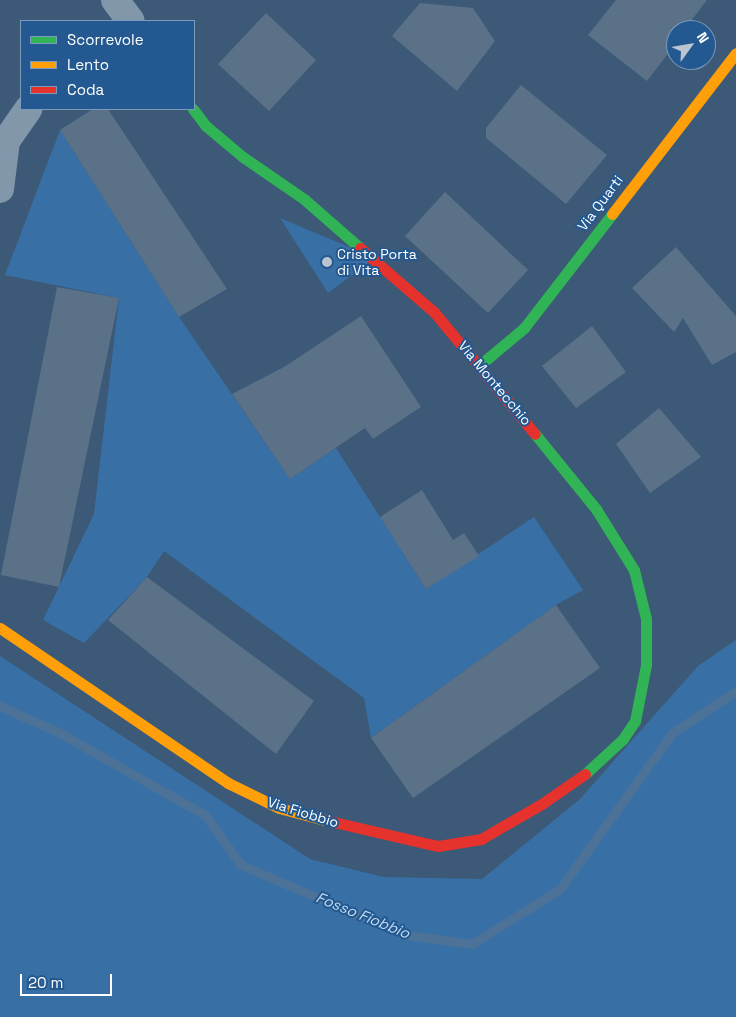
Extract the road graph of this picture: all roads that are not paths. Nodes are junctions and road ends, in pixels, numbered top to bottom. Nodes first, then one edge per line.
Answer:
1 (736, 53) edge
2 (27, 110) edge
3 (193, 110) edge
4 (0, 189) edge
5 (481, 364) junction
6 (0, 628) edge
7 (623, 740) joint

1 - 5 street, Via Quarti
2 - 4 street
3 - 5 street, Via Montecchio
5 - 7 street, Via Montecchio
6 - 7 street, Via Fiobbio

